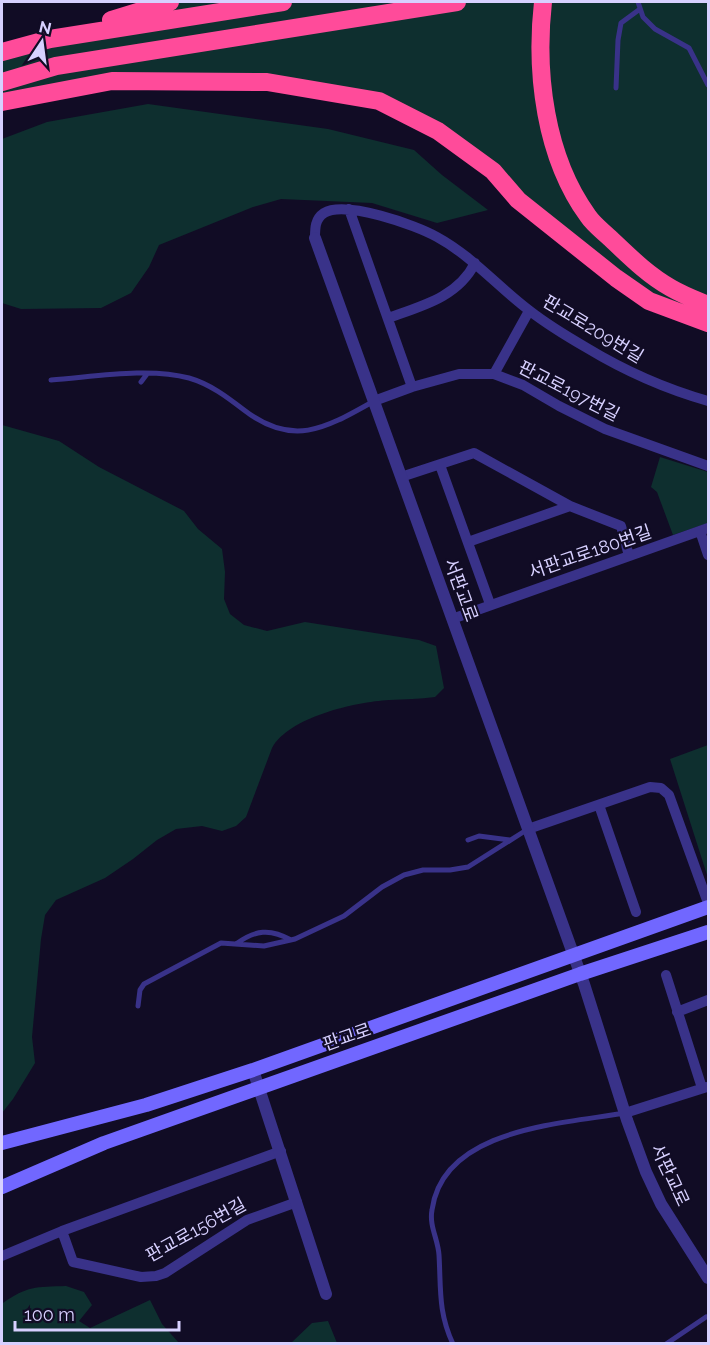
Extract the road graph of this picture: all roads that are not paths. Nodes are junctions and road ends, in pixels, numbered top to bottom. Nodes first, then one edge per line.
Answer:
1 (170, 2) edge
2 (283, 2) edge
3 (457, 2) edge
4 (543, 2) edge
5 (638, 2) edge
6 (640, 9) junction
7 (50, 39) junction
8 (2, 52) edge
9 (2, 82) edge
10 (708, 85) edge
11 (616, 88) dead end
12 (2, 102) edge
13 (349, 209) junction
14 (315, 238) joint
15 (475, 263) junction
16 (708, 305) edge
17 (529, 311) junction
18 (388, 318) junction
19 (708, 323) edge
20 (147, 374) junction
21 (494, 374) junction
22 (51, 380) dead end
23 (141, 382) dead end
24 (412, 387) junction
25 (374, 401) junction
26 (708, 401) edge
27 (440, 465) junction
28 (708, 465) edge
29 (402, 477) junction
30 (570, 506) junction
31 (704, 530) edge
32 (468, 542) junction
33 (708, 555) edge
34 (629, 556) junction
35 (490, 604) junction
36 (452, 619) junction
37 (598, 805) junction
38 (528, 829) junction
39 (468, 840) dead end
40 (512, 840) junction
41 (708, 905) edge
42 (636, 912) dead end
43 (708, 932) edge
44 (291, 940) junction
45 (236, 944) junction
46 (573, 954) junction
47 (580, 974) junction
48 (666, 975) dead end
49 (708, 1000) edge
50 (138, 1006) dead end
51 (677, 1012) junction
52 (253, 1070) junction
53 (260, 1087) junction
54 (705, 1087) edge
55 (625, 1113) junction
56 (2, 1143) edge
57 (281, 1151) junction
58 (2, 1186) edge
59 (297, 1202) junction
60 (62, 1231) junction
61 (2, 1256) edge
62 (708, 1278) edge
63 (326, 1294) dead end
64 (706, 1317) dead end
65 (453, 1344) edge
66 (666, 1344) edge

1 - 7 highway
2 - 7 highway
3 - 9 highway
4 - 16 highway
5 - 6 lane
6 - 10 lane
6 - 11 lane
7 - 8 highway
12 - 19 highway
13 - 14 street, 판교로209번길
13 - 15 street, 판교로209번길
13 - 18 street
14 - 25 street, 서판교로
15 - 17 street, 판교로209번길
15 - 18 street
17 - 21 street
17 - 26 street, 판교로209번길
18 - 24 street
20 - 22 lane
20 - 23 lane
20 - 25 lane
21 - 24 street, 판교로197번길
21 - 28 street, 판교로197번길
24 - 25 street, 판교로197번길
25 - 29 street, 서판교로
27 - 29 street
27 - 30 street
27 - 32 street
29 - 36 street, 서판교로
30 - 32 street
30 - 34 street
31 - 33 street, 서판교로180번길
31 - 34 street, 서판교로180번길
32 - 35 street
34 - 35 street, 서판교로180번길
35 - 36 street, 서판교로180번길
36 - 38 street, 서판교로
37 - 38 street
37 - 41 street
37 - 42 street
38 - 40 lane
38 - 46 street, 서판교로
39 - 40 lane
40 - 44 lane
41 - 46 main road, 판교로
43 - 47 main road, 판교로
44 - 45 lane
44 - 45 lane
45 - 50 lane
46 - 47 street, 서판교로
46 - 52 main road, 판교로
47 - 53 main road, 판교로
47 - 55 street, 서판교로
48 - 51 street
49 - 51 street
51 - 54 street
52 - 53 street
52 - 56 main road, 판교로
53 - 57 street
53 - 58 main road, 판교로
54 - 55 street
55 - 62 street, 서판교로
55 - 65 lane
57 - 59 street
57 - 60 street, 판교로156번길
59 - 60 street, 판교로156번길
59 - 63 street
60 - 61 street, 판교로156번길
64 - 66 lane

